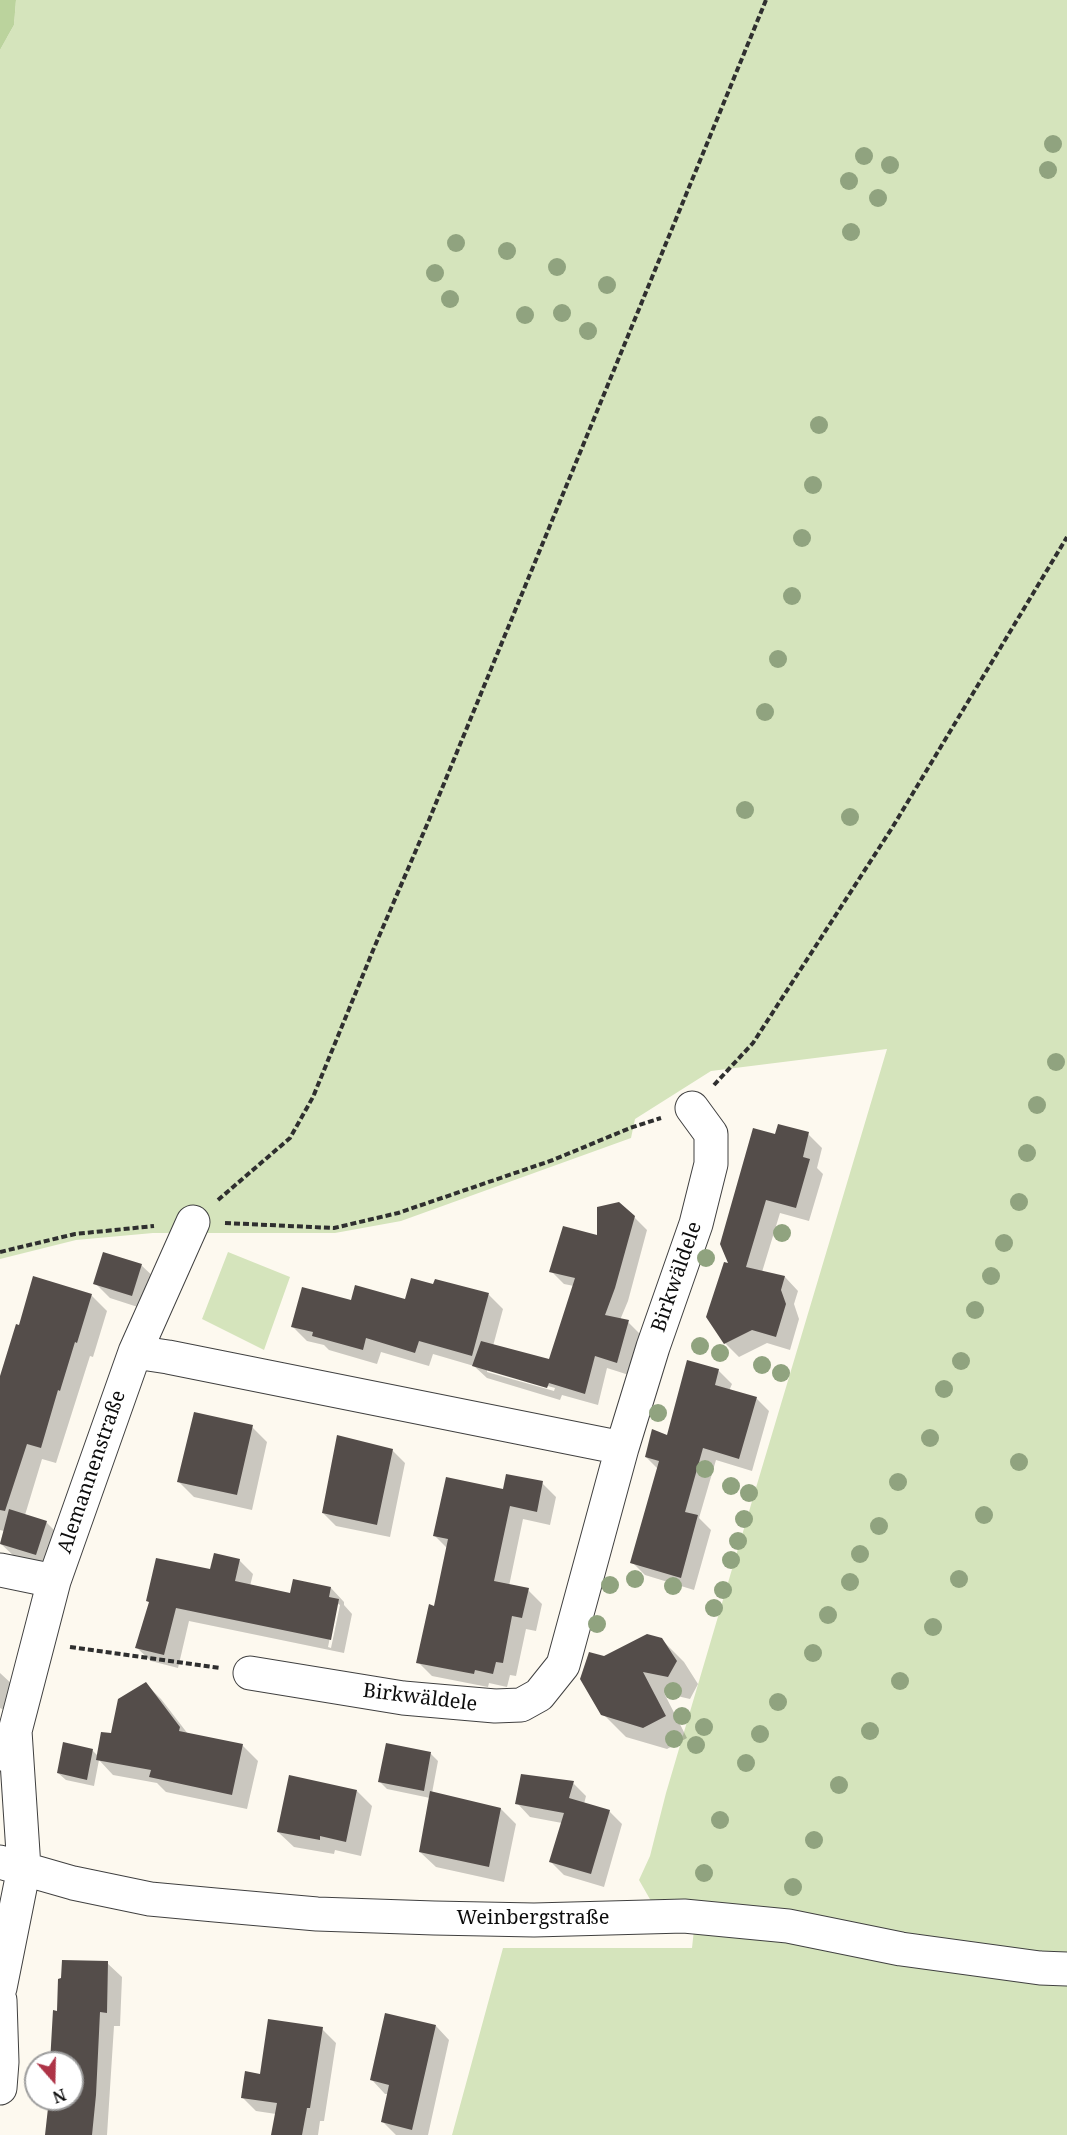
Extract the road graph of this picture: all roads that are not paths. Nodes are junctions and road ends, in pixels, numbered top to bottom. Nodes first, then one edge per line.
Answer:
1 (692, 1108) road end
2 (193, 1222) road end
3 (135, 1352) junction
4 (622, 1448) junction
5 (0, 1570) edge
6 (54, 1581) junction
7 (250, 1673) road end
8 (7, 1742) edge
9 (12, 1865) edge
10 (1067, 1969) edge
11 (0, 1988) edge
12 (0, 2000) edge
13 (0, 2088) edge

1 - 4 street, Birkwäldele
2 - 3 street, Alemannenstraße
3 - 4 street
3 - 6 street, Alemannenstraße
4 - 7 street, Birkwäldele
5 - 6 street
6 - 8 street, Alemannenstraße
8 - 9 street, Alemannenstraße
9 - 10 street, Weinbergstraße
9 - 11 street, Alemannenstraße
12 - 13 street

